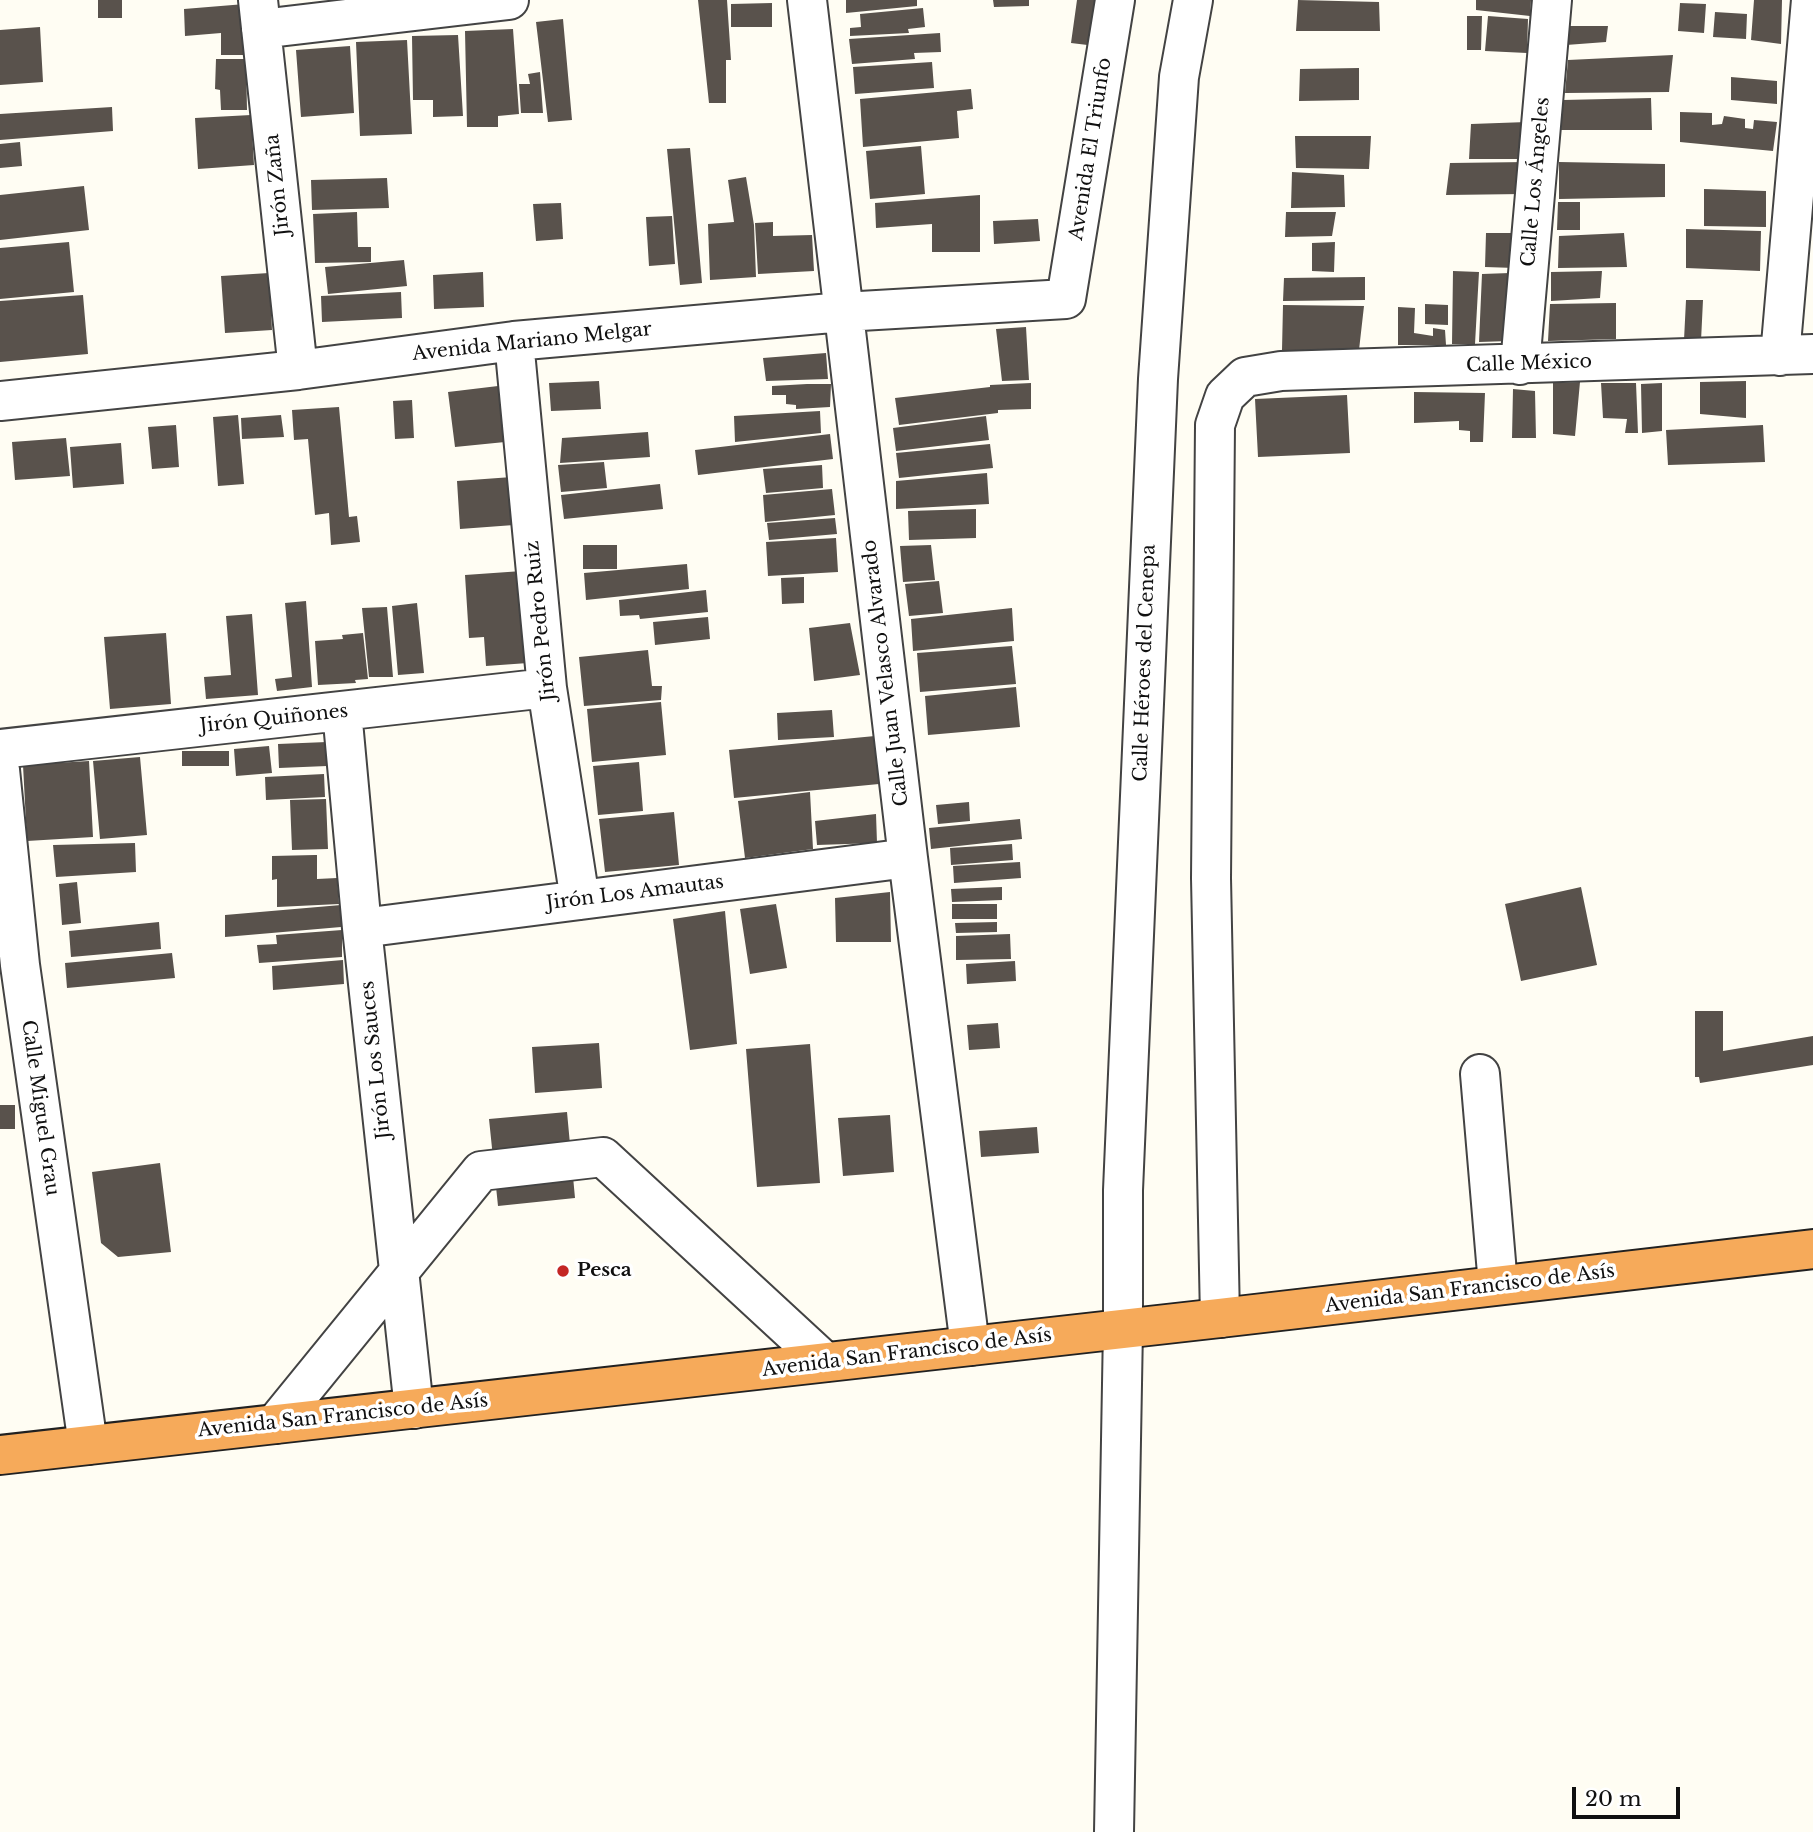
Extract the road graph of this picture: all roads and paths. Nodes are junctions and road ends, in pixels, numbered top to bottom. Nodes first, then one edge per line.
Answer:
1 (807, 0) edge
2 (1115, 0) edge
3 (1193, 0) edge
4 (1552, 0) edge
5 (1811, 0) edge
6 (490, 1) edge
7 (260, 15) edge
8 (1066, 299) joint
9 (843, 312) junction
10 (514, 341) junction
11 (1797, 355) edge
12 (1520, 365) junction
13 (298, 370) junction
14 (0, 401) edge
15 (547, 688) junction
16 (342, 711) junction
17 (0, 749) edge
18 (0, 770) edge
19 (908, 858) junction
20 (580, 900) junction
21 (362, 928) junction
22 (10, 966) edge
23 (1480, 1074) dead end
24 (1813, 1249) edge
25 (399, 1272) junction
26 (1498, 1285) junction
27 (1212, 1319) junction
28 (1130, 1327) junction
29 (970, 1346) junction
30 (825, 1362) junction
31 (414, 1409) junction
32 (275, 1424) junction
33 (88, 1445) junction
34 (0, 1455) edge
35 (1114, 1832) edge

1 - 9 street, Calle Juan Velasco Alvarado
2 - 8 street, Avenida El Triunfo
3 - 28 street, Calle Héroes del Cenepa
4 - 12 street, Calle Los Ángeles
5 - 11 street
6 - 7 street
7 - 13 street, Jirón Zaña
8 - 9 street, Avenida Mariano Melgar
9 - 10 street, Avenida Mariano Melgar
9 - 19 street, Calle Juan Velasco Alvarado
10 - 13 street, Avenida Mariano Melgar
10 - 15 street, Jirón Pedro Ruiz
11 - 12 street, Calle México
12 - 27 street, Calle México
13 - 14 street, Avenida Mariano Melgar
15 - 16 street, Jirón Quiñones
15 - 20 street, Jirón Pedro Ruiz
16 - 17 street, Jirón Quiñones
16 - 21 street, Jirón Los Sauces
18 - 22 street, Calle Miguel Grau
19 - 20 street, Jirón Los Amautas
19 - 29 street, Calle Juan Velasco Alvarado
20 - 21 street, Jirón Los Amautas
21 - 25 street, Jirón Los Sauces
22 - 33 street, Calle Miguel Grau
23 - 26 street
24 - 26 highway, Avenida San Francisco de Asís
25 - 30 street
25 - 31 street, Jirón Los Sauces
25 - 32 street
26 - 27 highway, Avenida San Francisco de Asís
27 - 28 highway, Avenida San Francisco de Asís
28 - 29 highway, Avenida San Francisco de Asís
28 - 35 street, Calle Héroes del Cenepa
29 - 30 highway, Avenida San Francisco de Asís
30 - 31 highway, Avenida San Francisco de Asís
31 - 32 highway, Avenida San Francisco de Asís
32 - 33 highway, Avenida San Francisco de Asís
33 - 34 highway, Avenida San Francisco de Asís

